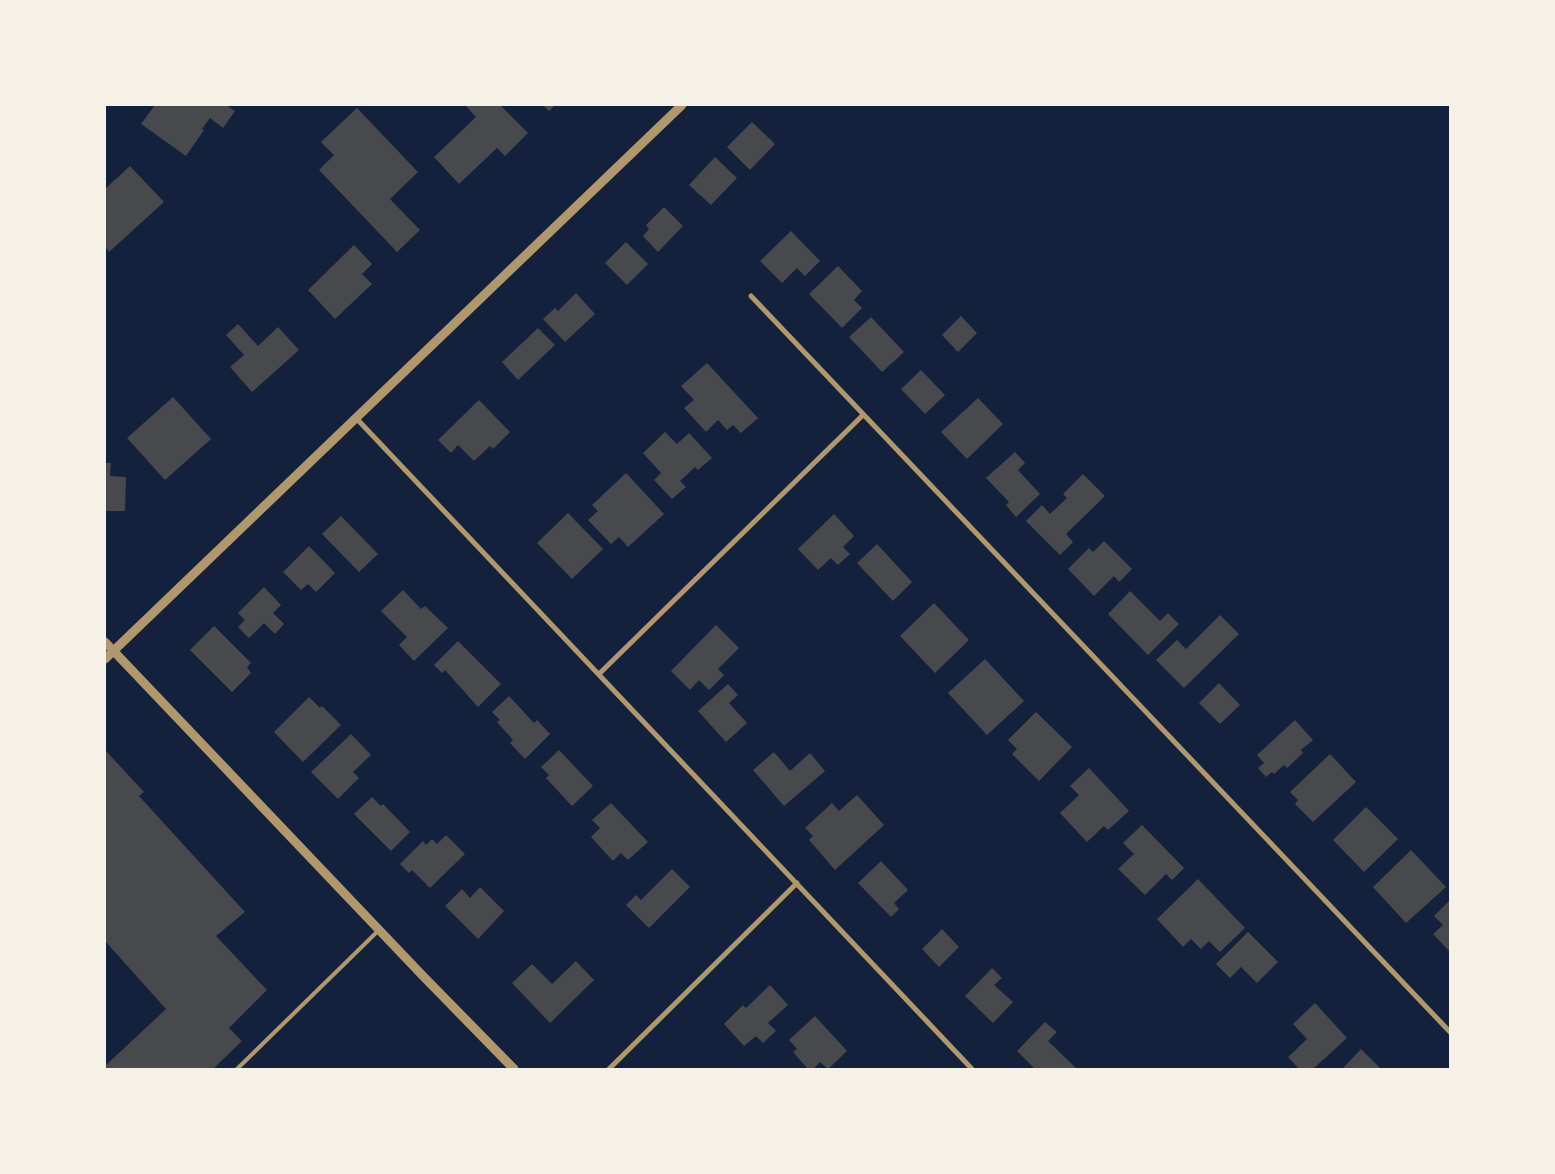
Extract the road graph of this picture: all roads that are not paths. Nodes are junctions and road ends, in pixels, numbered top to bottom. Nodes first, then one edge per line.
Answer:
1 (682, 105) edge
2 (751, 296) dead end
3 (863, 415) junction
4 (356, 418) junction
5 (105, 642) edge
6 (114, 651) junction
7 (105, 659) edge
8 (599, 674) junction
9 (797, 884) junction
10 (379, 930) junction
11 (1450, 1032) edge
12 (237, 1069) edge
13 (514, 1069) edge
14 (609, 1069) edge
15 (972, 1069) edge

1 - 4 street
2 - 3 street
3 - 8 street
3 - 11 street
4 - 6 street
4 - 8 street
5 - 6 street
6 - 7 street
6 - 10 street
8 - 9 street
9 - 14 street
9 - 15 street
10 - 12 lane
10 - 13 street

